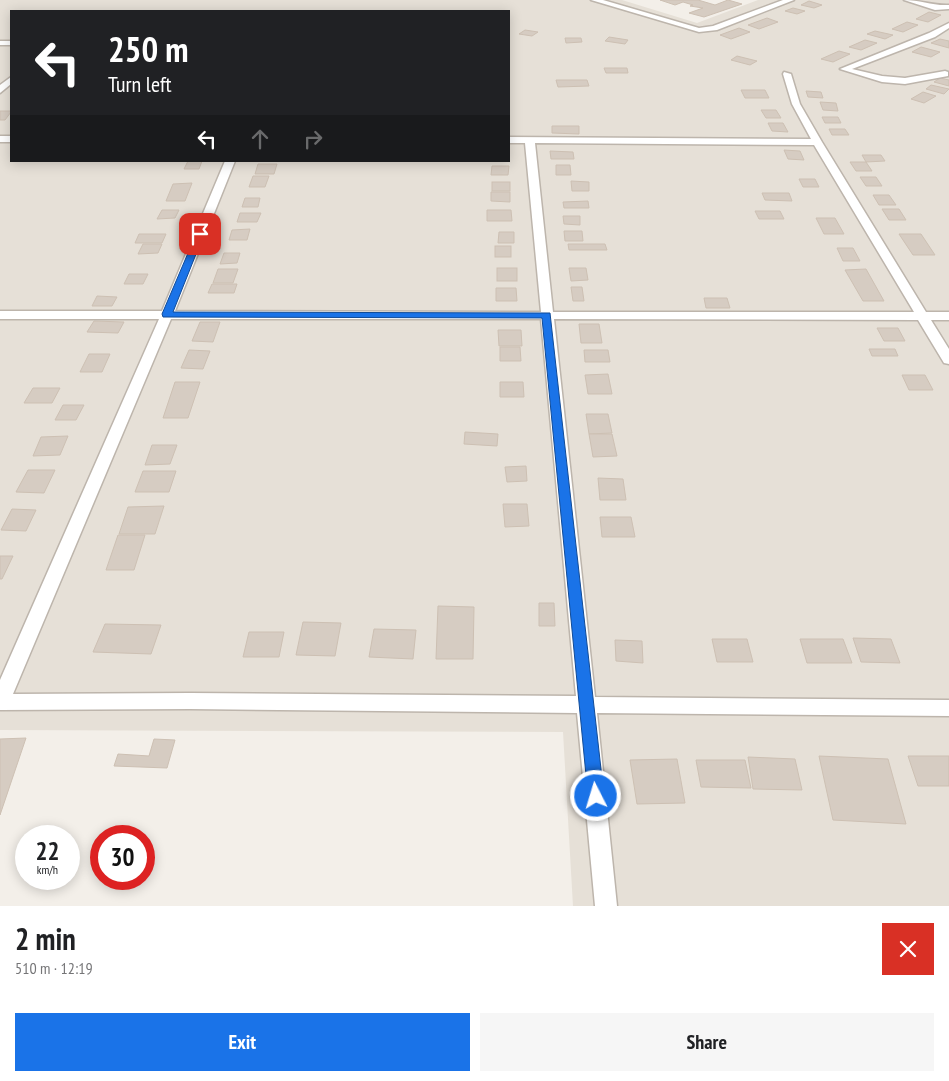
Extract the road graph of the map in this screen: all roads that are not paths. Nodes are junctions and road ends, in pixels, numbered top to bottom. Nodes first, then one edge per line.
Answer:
1 (790, 0) edge
2 (908, 0) edge
3 (602, 1) edge
4 (949, 6) edge
5 (935, 8) junction
6 (949, 15) edge
7 (949, 25) edge
8 (788, 74) dead end
9 (945, 74) dead end
10 (10, 81) edge
11 (0, 90) edge
12 (510, 140) edge
13 (530, 140) junction
14 (817, 142) junction
15 (230, 162) edge
16 (167, 314) junction
17 (0, 315) edge
18 (547, 315) junction
19 (922, 316) junction
20 (949, 316) edge
21 (949, 360) edge
22 (0, 702) edge
23 (587, 705) junction
24 (949, 708) edge
25 (606, 906) edge

1 - 3 street
2 - 5 street
4 - 5 street
5 - 6 street
7 - 9 street
8 - 14 street
10 - 11 street
12 - 13 street
13 - 14 street
13 - 18 street
14 - 19 street
15 - 16 street
16 - 17 street
16 - 18 street
16 - 22 street
18 - 19 street
18 - 23 street
19 - 20 street
19 - 21 street
22 - 23 street
23 - 24 street
23 - 25 street

